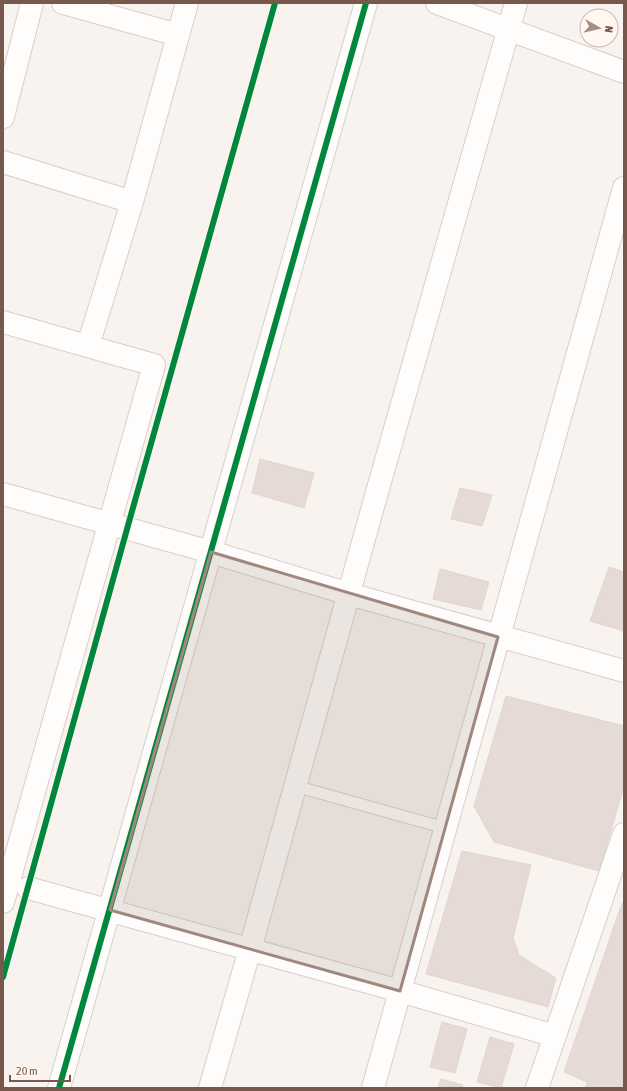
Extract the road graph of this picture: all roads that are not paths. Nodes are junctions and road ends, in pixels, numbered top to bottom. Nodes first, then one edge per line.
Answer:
1 (32, 3) edge
2 (63, 3) edge
3 (187, 3) edge
4 (366, 3) edge
5 (437, 3) edge
6 (516, 3) edge
7 (508, 29) junction
8 (178, 34) junction
9 (624, 72) edge
10 (3, 117) edge
11 (3, 162) edge
12 (624, 188) edge
13 (132, 202) junction
14 (3, 322) edge
15 (88, 346) junction
16 (3, 494) edge
17 (109, 524) junction
18 (211, 552) junction
19 (349, 594) junction
20 (498, 637) junction
21 (624, 672) edge
22 (295, 786) junction
23 (445, 828) junction
24 (624, 834) edge
25 (28, 888) dead end
26 (3, 902) edge
27 (110, 910) junction
28 (250, 949) junction
29 (400, 991) junction
30 (555, 1036) junction
31 (59, 1088) edge
32 (210, 1088) edge
33 (373, 1088) edge
34 (537, 1088) edge

1 - 10 street
2 - 8 street
3 - 8 street
4 - 18 street
5 - 7 street
6 - 7 street
7 - 9 street
7 - 19 street
8 - 13 street
11 - 13 street
12 - 20 street
13 - 15 street
14 - 15 street
15 - 17 street
16 - 17 street
17 - 18 street
17 - 26 street
18 - 19 street
18 - 27 street
19 - 20 street
19 - 22 street
20 - 21 street
20 - 23 street
22 - 23 lane
22 - 28 street
23 - 29 street
24 - 30 street
25 - 27 street
27 - 28 street
27 - 31 street
28 - 29 street
28 - 32 street
29 - 30 street
29 - 33 street
30 - 34 street

